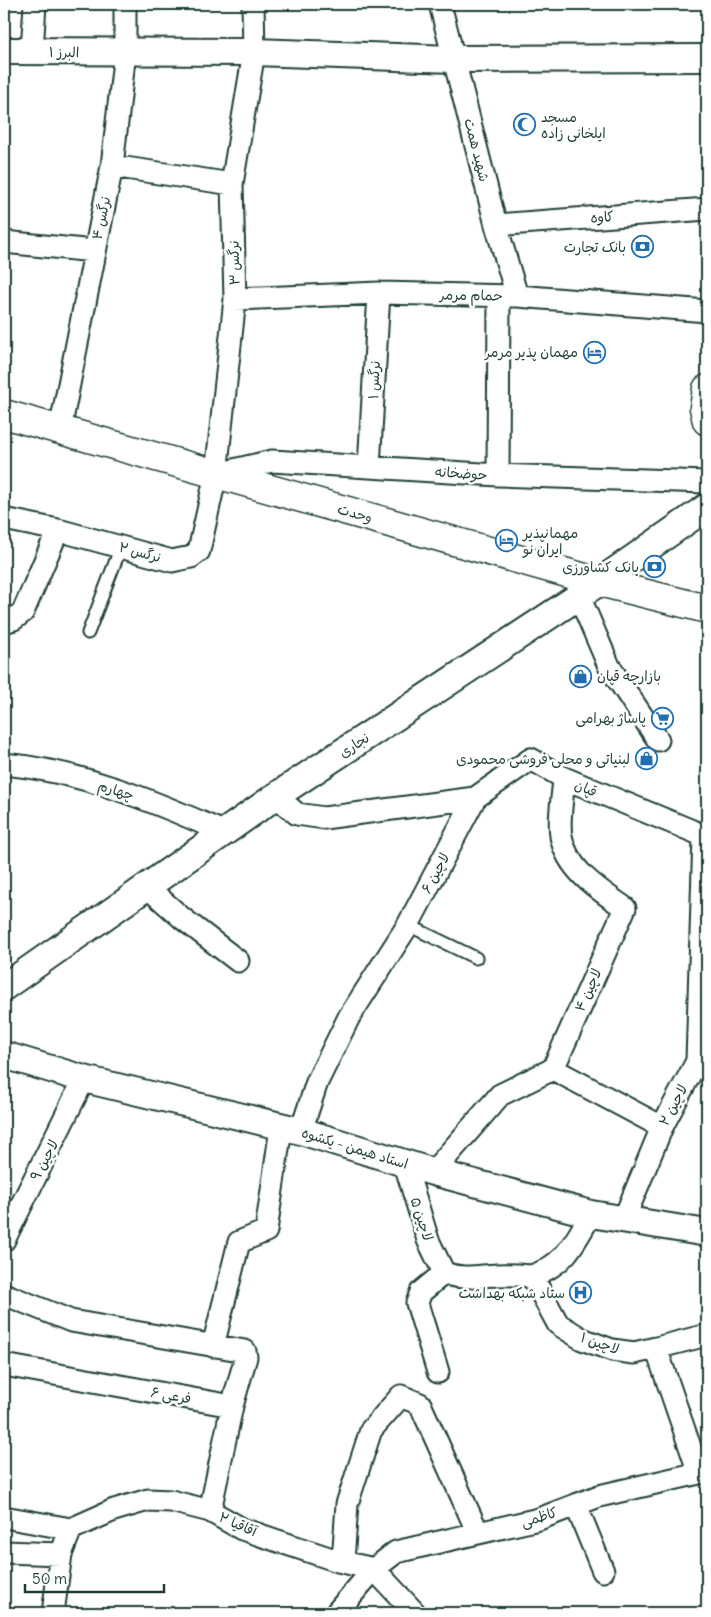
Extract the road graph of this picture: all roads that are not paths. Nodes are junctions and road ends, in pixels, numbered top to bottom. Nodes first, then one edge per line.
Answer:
1 (35, 4) edge
2 (125, 4) edge
3 (253, 4) edge
4 (440, 4) edge
5 (4, 51) edge
6 (32, 51) junction
7 (125, 52) junction
8 (254, 52) junction
9 (707, 58) edge
10 (453, 59) junction
11 (112, 166) junction
12 (232, 184) junction
13 (707, 209) edge
14 (496, 225) junction
15 (4, 242) edge
16 (94, 251) junction
17 (379, 293) junction
18 (508, 296) junction
19 (235, 299) junction
20 (707, 311) edge
21 (707, 389) edge
22 (4, 414) edge
23 (707, 421) edge
24 (60, 430) junction
25 (369, 467) junction
26 (216, 474) junction
27 (498, 475) junction
28 (707, 482) edge
29 (707, 507) edge
30 (4, 519) edge
31 (58, 530) junction
32 (120, 547) junction
33 (589, 589) junction
34 (707, 609) edge
35 (4, 622) edge
36 (88, 633) dead end
37 (658, 740) dead end
38 (4, 764) edge
39 (564, 778) junction
40 (276, 796) junction
41 (475, 798) junction
42 (224, 832) junction
43 (705, 836) edge
44 (147, 887) junction
45 (408, 925) junction
46 (476, 958) dead end
47 (238, 961) dead end
48 (4, 987) edge
49 (4, 1055) edge
50 (553, 1069) junction
51 (84, 1079) junction
52 (662, 1127) junction
53 (291, 1130) junction
54 (405, 1164) junction
55 (433, 1172) junction
56 (591, 1214) junction
57 (624, 1220) junction
58 (707, 1233) edge
59 (4, 1240) edge
60 (444, 1273) junction
61 (532, 1276) junction
62 (4, 1294) edge
63 (707, 1335) edge
64 (213, 1346) junction
65 (656, 1348) junction
66 (4, 1365) edge
67 (438, 1372) dead end
68 (232, 1406) junction
69 (703, 1473) edge
70 (576, 1505) junction
71 (210, 1511) junction
72 (4, 1517) edge
73 (70, 1529) junction
74 (478, 1533) junction
75 (4, 1552) edge
76 (61, 1554) junction
77 (343, 1562) junction
78 (374, 1569) junction
79 (603, 1571) dead end
80 (53, 1613) edge
81 (336, 1613) edge
82 (415, 1613) edge

1 - 6 street
2 - 7 street, نرگس ۴
3 - 8 street, نرگس ۳
4 - 10 street, شهید همت
5 - 6 street, البرز ۱
6 - 7 street, البرز ۱
7 - 8 street
7 - 11 street, نرگس ۴
8 - 10 street
8 - 12 street, نرگس ۳
9 - 10 street
10 - 14 street, شهید همت
11 - 12 street
11 - 16 street, نرگس ۴
12 - 19 street, نرگس ۳
13 - 14 street, کاوه
14 - 18 street, شهید همت
15 - 16 street
16 - 24 street, نرگس ۴
17 - 18 street, حمام مرمر
17 - 19 street, حمام مرمر
17 - 25 street, نرگس ۱
18 - 20 street, حمام مرمر
18 - 27 street, شهید همت
19 - 26 street, نرگس ۳
21 - 23 main road
22 - 24 main road, وحدت
24 - 26 main road, وحدت
25 - 26 street, حوضخانه
25 - 27 street, حوضخانه
26 - 32 street, نرگس ۲
26 - 33 main road, وحدت
27 - 28 street, حوضخانه
29 - 33 street, نجاری
30 - 31 street, نرگس ۲
31 - 32 street, نرگس ۲
31 - 35 street
32 - 36 lane
33 - 34 main road, وحدت
33 - 37 street
33 - 40 street, نجاری
38 - 42 street, چهارم
39 - 41 street, قپان
39 - 43 street, قپان
39 - 50 street, لاچین ۴
40 - 41 street
40 - 42 street, نجاری
41 - 45 street, لاچین ۶
42 - 44 street, نجاری
43 - 52 street, لاچین ۲
44 - 47 street
44 - 48 street, نجاری
45 - 46 lane
45 - 53 street, لاچین ۶
49 - 51 street, استاد هیمن - یکشوه
50 - 52 street
50 - 55 street
51 - 53 street, استاد هیمن - یکشوه
51 - 59 street, لاچین ۹
52 - 57 street, لاچین ۲
53 - 54 street, استاد هیمن - یکشوه
53 - 64 street, لاچین ۶
54 - 55 street, استاد هیمن - یکشوه
54 - 60 street, لاچین ۵
55 - 56 street, استاد هیمن - یکشوه
56 - 57 street, استاد هیمن - یکشوه
56 - 61 street
57 - 58 street, استاد هیمن - یکشوه
60 - 61 street
60 - 67 street
61 - 65 street, لاچین ۱
62 - 64 street
63 - 65 street, لاچین ۱
64 - 68 street
65 - 69 street
66 - 68 street, فرعی ۶
68 - 71 street
69 - 70 street, کاظمی
70 - 74 street, کاظمی
70 - 79 street
71 - 73 street, آقاقیا ۲
71 - 77 street, آقاقیا ۲
72 - 73 street
73 - 76 street
74 - 77 street
74 - 78 street, کاظمی
75 - 76 street
76 - 80 street
77 - 78 street, آقاقیا ۲
78 - 81 street, کاظمی
78 - 82 street

